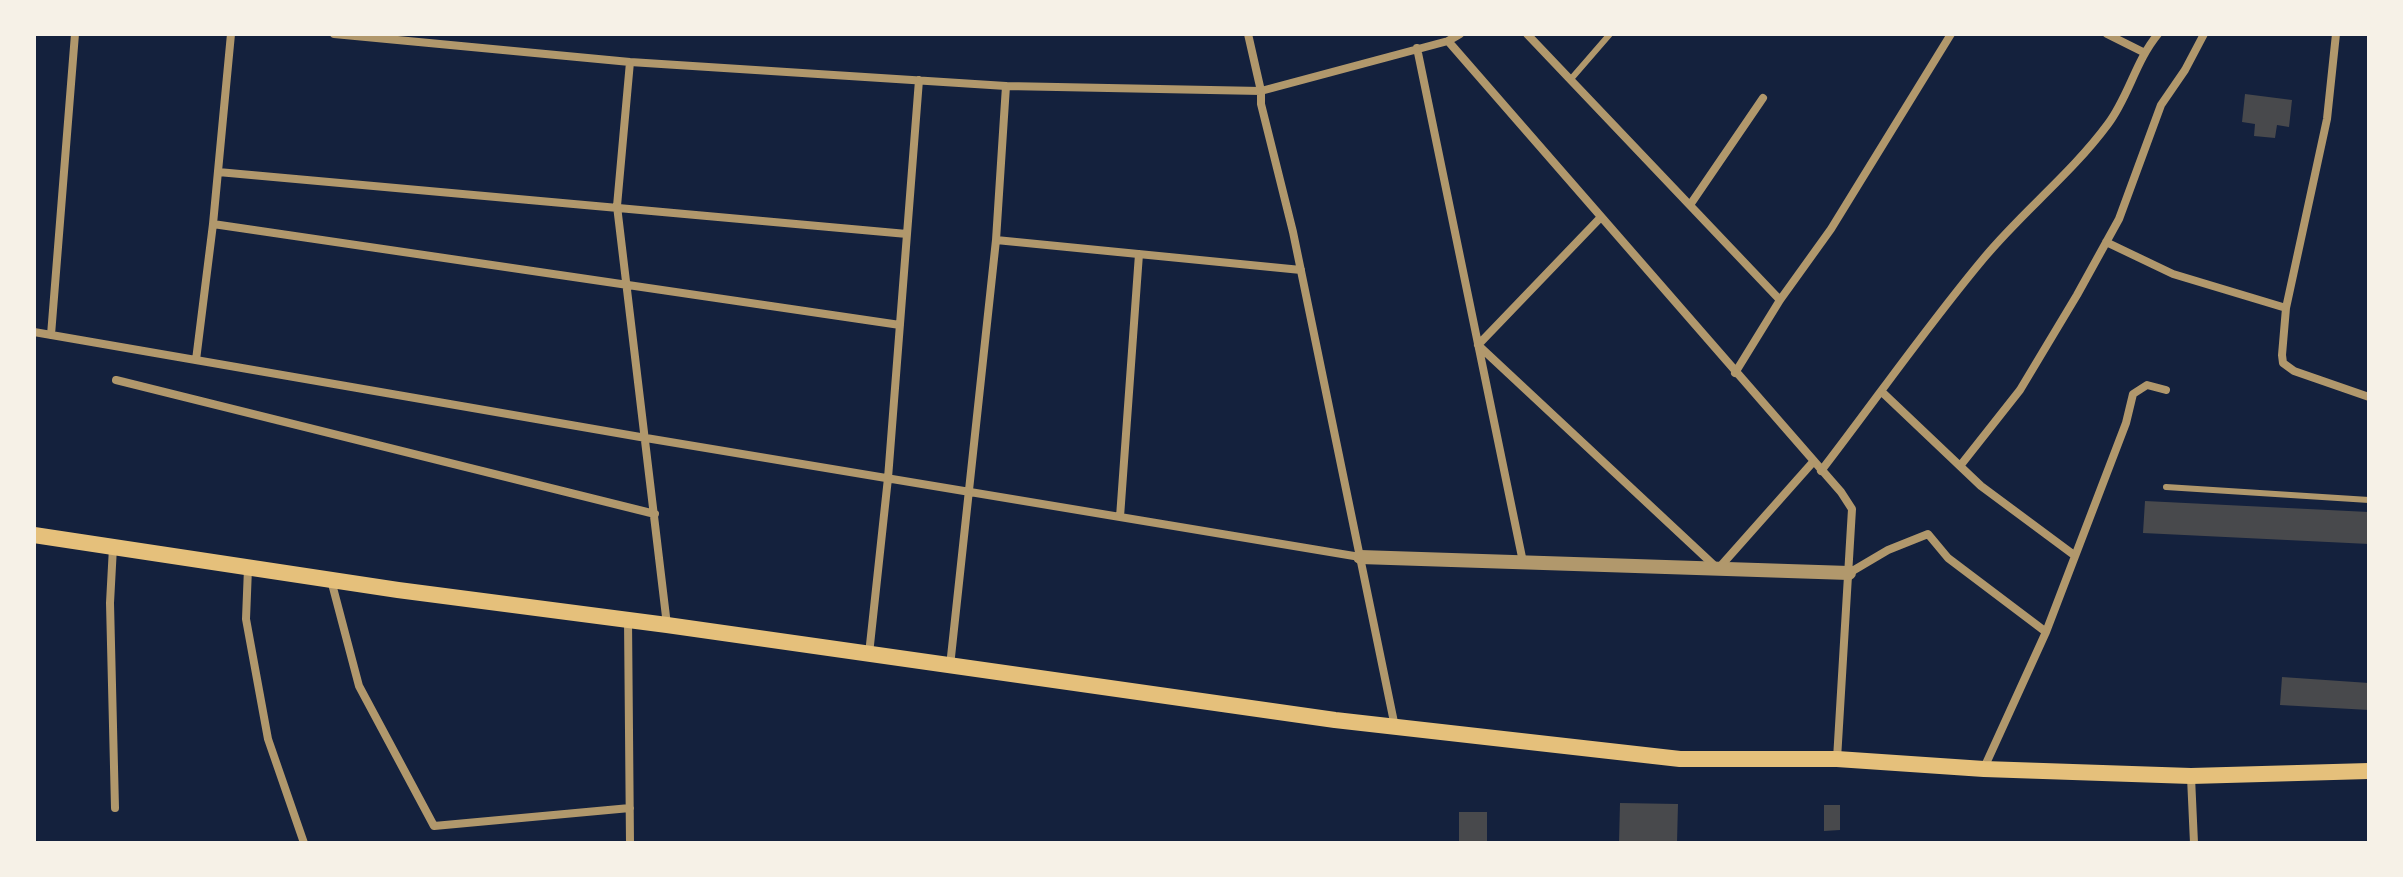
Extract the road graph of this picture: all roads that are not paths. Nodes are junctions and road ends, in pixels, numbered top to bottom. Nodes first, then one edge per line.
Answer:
1 (75, 34) edge
2 (231, 34) edge
3 (334, 34) edge
4 (1248, 34) edge
5 (1460, 34) edge
6 (1527, 34) edge
7 (1610, 34) edge
8 (1951, 34) edge
9 (2107, 34) edge
10 (2158, 34) edge
11 (2204, 34) edge
12 (2336, 34) edge
13 (1448, 41) junction
14 (1417, 48) junction
15 (2143, 52) junction
16 (630, 62) junction
17 (1571, 79) junction
18 (919, 80) junction
19 (1006, 86) junction
20 (1261, 91) junction
21 (1763, 98) dead end
22 (218, 172) junction
23 (1690, 205) junction
24 (617, 208) junction
25 (1601, 217) junction
26 (213, 224) junction
27 (907, 234) junction
28 (996, 240) junction
29 (2106, 242) junction
30 (1139, 254) junction
31 (1301, 270) junction
32 (627, 285) junction
33 (1780, 300) junction
34 (2286, 308) junction
35 (900, 325) junction
36 (34, 332) edge
37 (51, 335) junction
38 (1478, 345) junction
39 (196, 360) junction
40 (1735, 373) junction
41 (116, 380) dead end
42 (2166, 390) dead end
43 (1882, 392) junction
44 (2369, 397) edge
45 (646, 438) junction
46 (1813, 462) junction
47 (1960, 466) junction
48 (1821, 471) junction
49 (888, 478) junction
50 (2166, 487) dead end
51 (969, 493) junction
52 (2369, 500) edge
53 (655, 514) junction
54 (1120, 517) junction
55 (34, 535) edge
56 (113, 547) junction
57 (2074, 555) junction
58 (1360, 557) junction
59 (1523, 562) junction
60 (249, 567) junction
61 (1718, 569) junction
62 (1849, 573) junction
63 (331, 580) junction
64 (628, 620) junction
65 (667, 625) junction
66 (2046, 632) junction
67 (869, 654) junction
68 (950, 667) junction
69 (1395, 728) junction
70 (1837, 759) junction
71 (1984, 769) junction
72 (2369, 771) edge
73 (2191, 776) junction
74 (115, 808) dead end
75 (630, 808) junction
76 (304, 843) edge
77 (630, 843) edge
78 (2194, 843) edge

1 - 37 street
2 - 22 street
3 - 16 street
4 - 20 street
5 - 13 street
6 - 17 street
7 - 17 lane
8 - 33 street
9 - 15 street
10 - 15 street
11 - 29 street
12 - 34 street
13 - 14 street
13 - 25 street
14 - 20 street
14 - 38 street
15 - 43 street
16 - 18 street
16 - 24 street
17 - 23 street
18 - 19 street
18 - 27 street
19 - 20 street
19 - 28 street
20 - 31 street
21 - 23 street
22 - 24 street
22 - 26 street
23 - 33 street
24 - 27 street
24 - 32 street
25 - 38 street
25 - 40 street
26 - 32 street
26 - 39 street
27 - 35 street
28 - 30 street
28 - 51 street
29 - 34 street
29 - 47 street
30 - 31 street
30 - 54 street
31 - 58 street
32 - 35 street
32 - 45 street
33 - 40 street
34 - 44 street
35 - 49 street
36 - 37 street
37 - 39 street
38 - 59 street
38 - 61 street
39 - 45 street
40 - 46 street
41 - 53 street
42 - 57 street
43 - 47 street
43 - 48 street
45 - 49 street
45 - 53 street
46 - 48 street
46 - 61 street
47 - 57 street
48 - 62 street
49 - 51 street
49 - 67 street
50 - 52 lane
51 - 54 street
51 - 68 street
53 - 65 street
54 - 58 street
55 - 56 main road
56 - 60 main road
56 - 74 street
57 - 66 street
58 - 59 street
58 - 69 street
59 - 61 street
60 - 63 main road
60 - 76 street
61 - 62 street
62 - 66 street
62 - 70 street
63 - 64 main road
63 - 75 street
64 - 65 main road
64 - 75 street
65 - 67 main road
66 - 71 street
67 - 68 main road
68 - 69 main road
69 - 70 main road
70 - 71 main road
71 - 73 main road
72 - 73 main road
73 - 78 street
75 - 77 street

